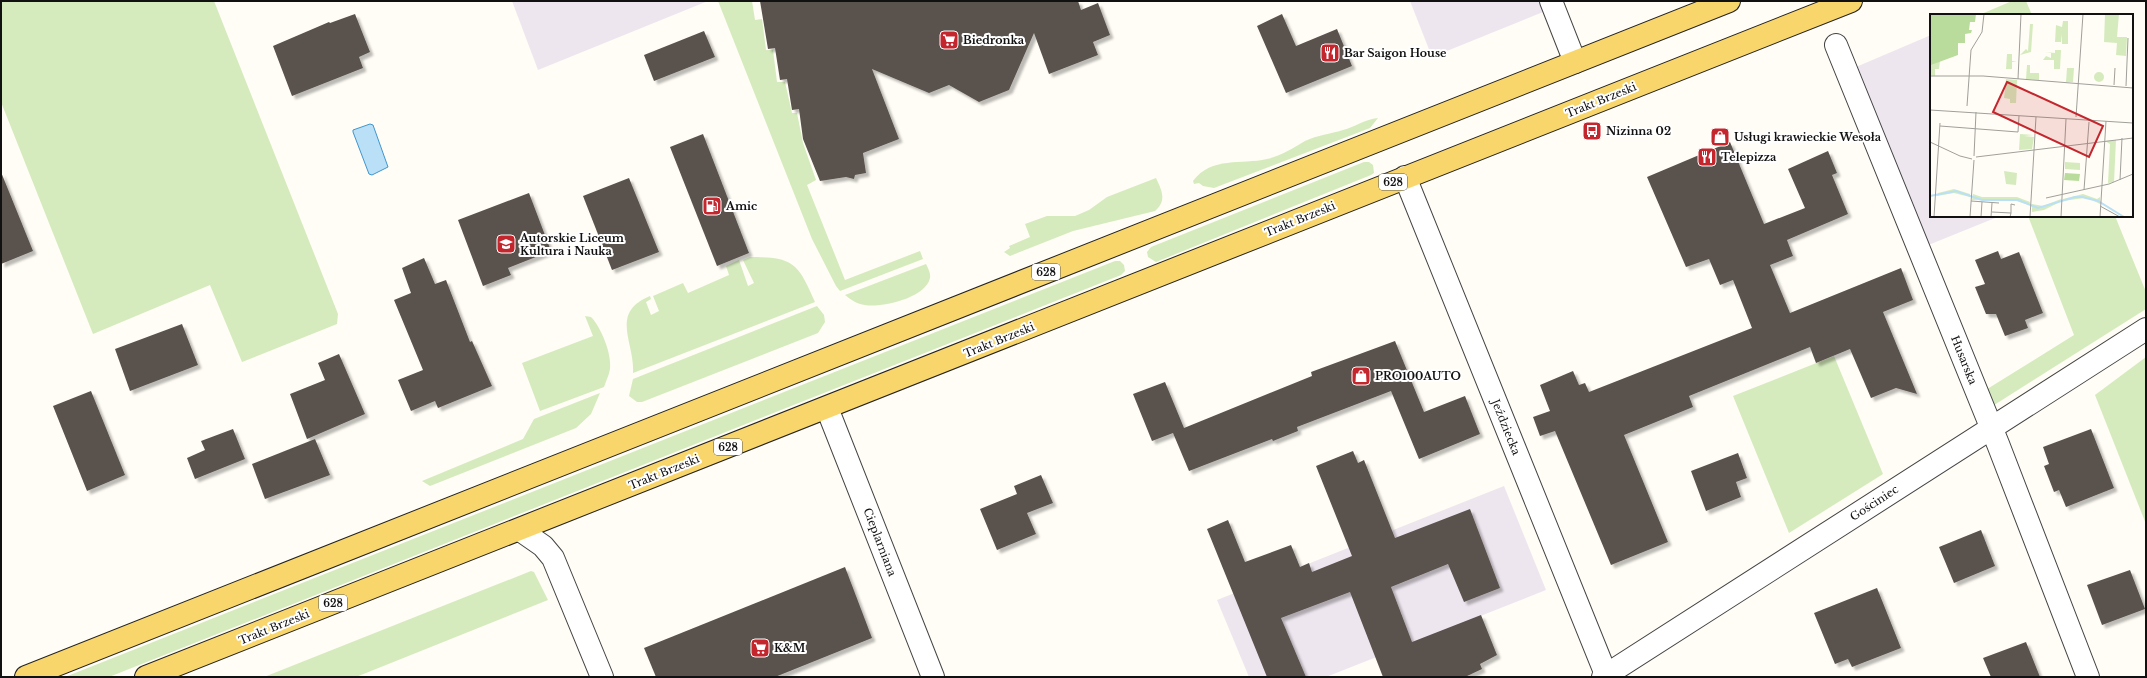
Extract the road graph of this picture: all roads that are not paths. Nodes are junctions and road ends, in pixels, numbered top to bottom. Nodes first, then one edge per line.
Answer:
1 (1551, 1) edge
2 (1729, 1) edge
3 (1851, 1) edge
4 (1836, 45) dead end
5 (1575, 62) junction
6 (1405, 177) junction
7 (2146, 330) edge
8 (827, 408) junction
9 (1992, 428) junction
10 (520, 530) junction
11 (1605, 676) edge
12 (26, 677) edge
13 (146, 677) edge
14 (602, 677) edge
15 (932, 677) edge
16 (2088, 677) edge

1 - 5 street
2 - 5 main road, 628
3 - 6 main road, Trakt Brzeski / 628
4 - 9 street, Husarska
5 - 12 main road, 628
6 - 8 main road, Trakt Brzeski / 628
6 - 11 street, Jeździecka
7 - 9 street, Gościniec
8 - 10 main road, Trakt Brzeski / 628
8 - 15 street, Cieplarniana
9 - 11 street, Gościniec
9 - 16 street, Husarska
10 - 13 main road, Trakt Brzeski / 628
10 - 14 street

